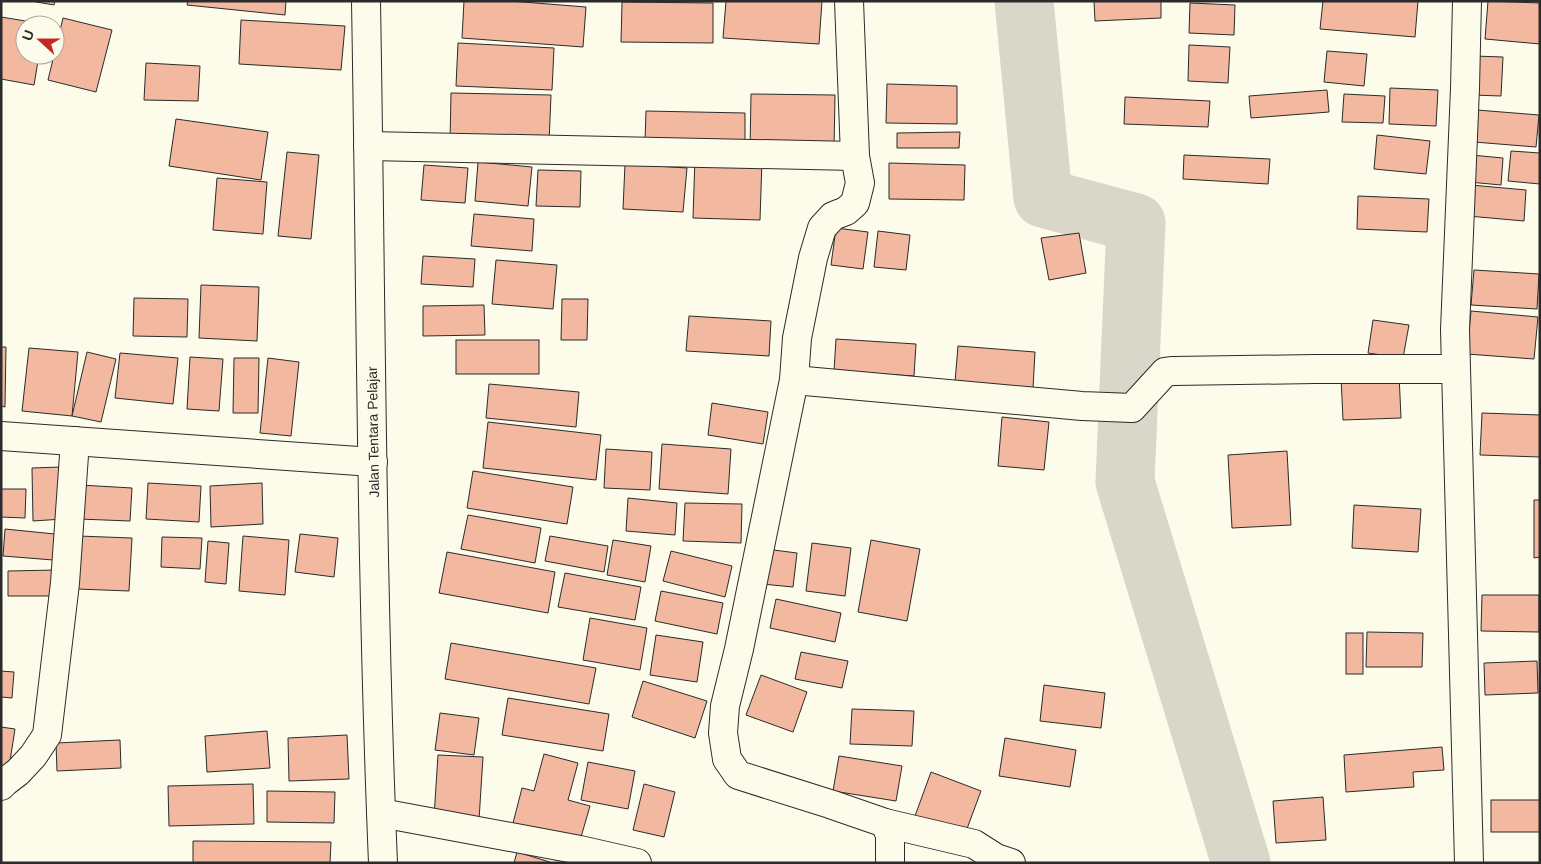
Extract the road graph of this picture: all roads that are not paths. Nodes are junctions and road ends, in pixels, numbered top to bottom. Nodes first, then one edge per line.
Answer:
1 (366, 1) edge
2 (849, 1) edge
3 (1467, 1) edge
4 (368, 146) junction
5 (855, 156) junction
6 (1455, 369) junction
7 (794, 380) junction
8 (1, 436) edge
9 (76, 441) junction
10 (373, 462) junction
11 (1, 786) edge
12 (381, 813) junction
13 (885, 823) junction
14 (383, 863) edge
15 (637, 863) edge
16 (890, 863) edge
17 (1011, 863) edge
18 (1469, 863) edge

1 - 4 main road, Jalan Tentara Pelajar
2 - 5 main road
3 - 6 main road
4 - 5 main road
4 - 10 main road, Jalan Tentara Pelajar
5 - 7 main road
6 - 7 main road
6 - 18 main road
7 - 13 main road
8 - 9 main road
9 - 10 main road
9 - 11 main road
10 - 12 main road, Jalan Tentara Pelajar
12 - 14 main road, Jalan Tentara Pelajar
12 - 15 main road
13 - 16 main road
13 - 17 main road

